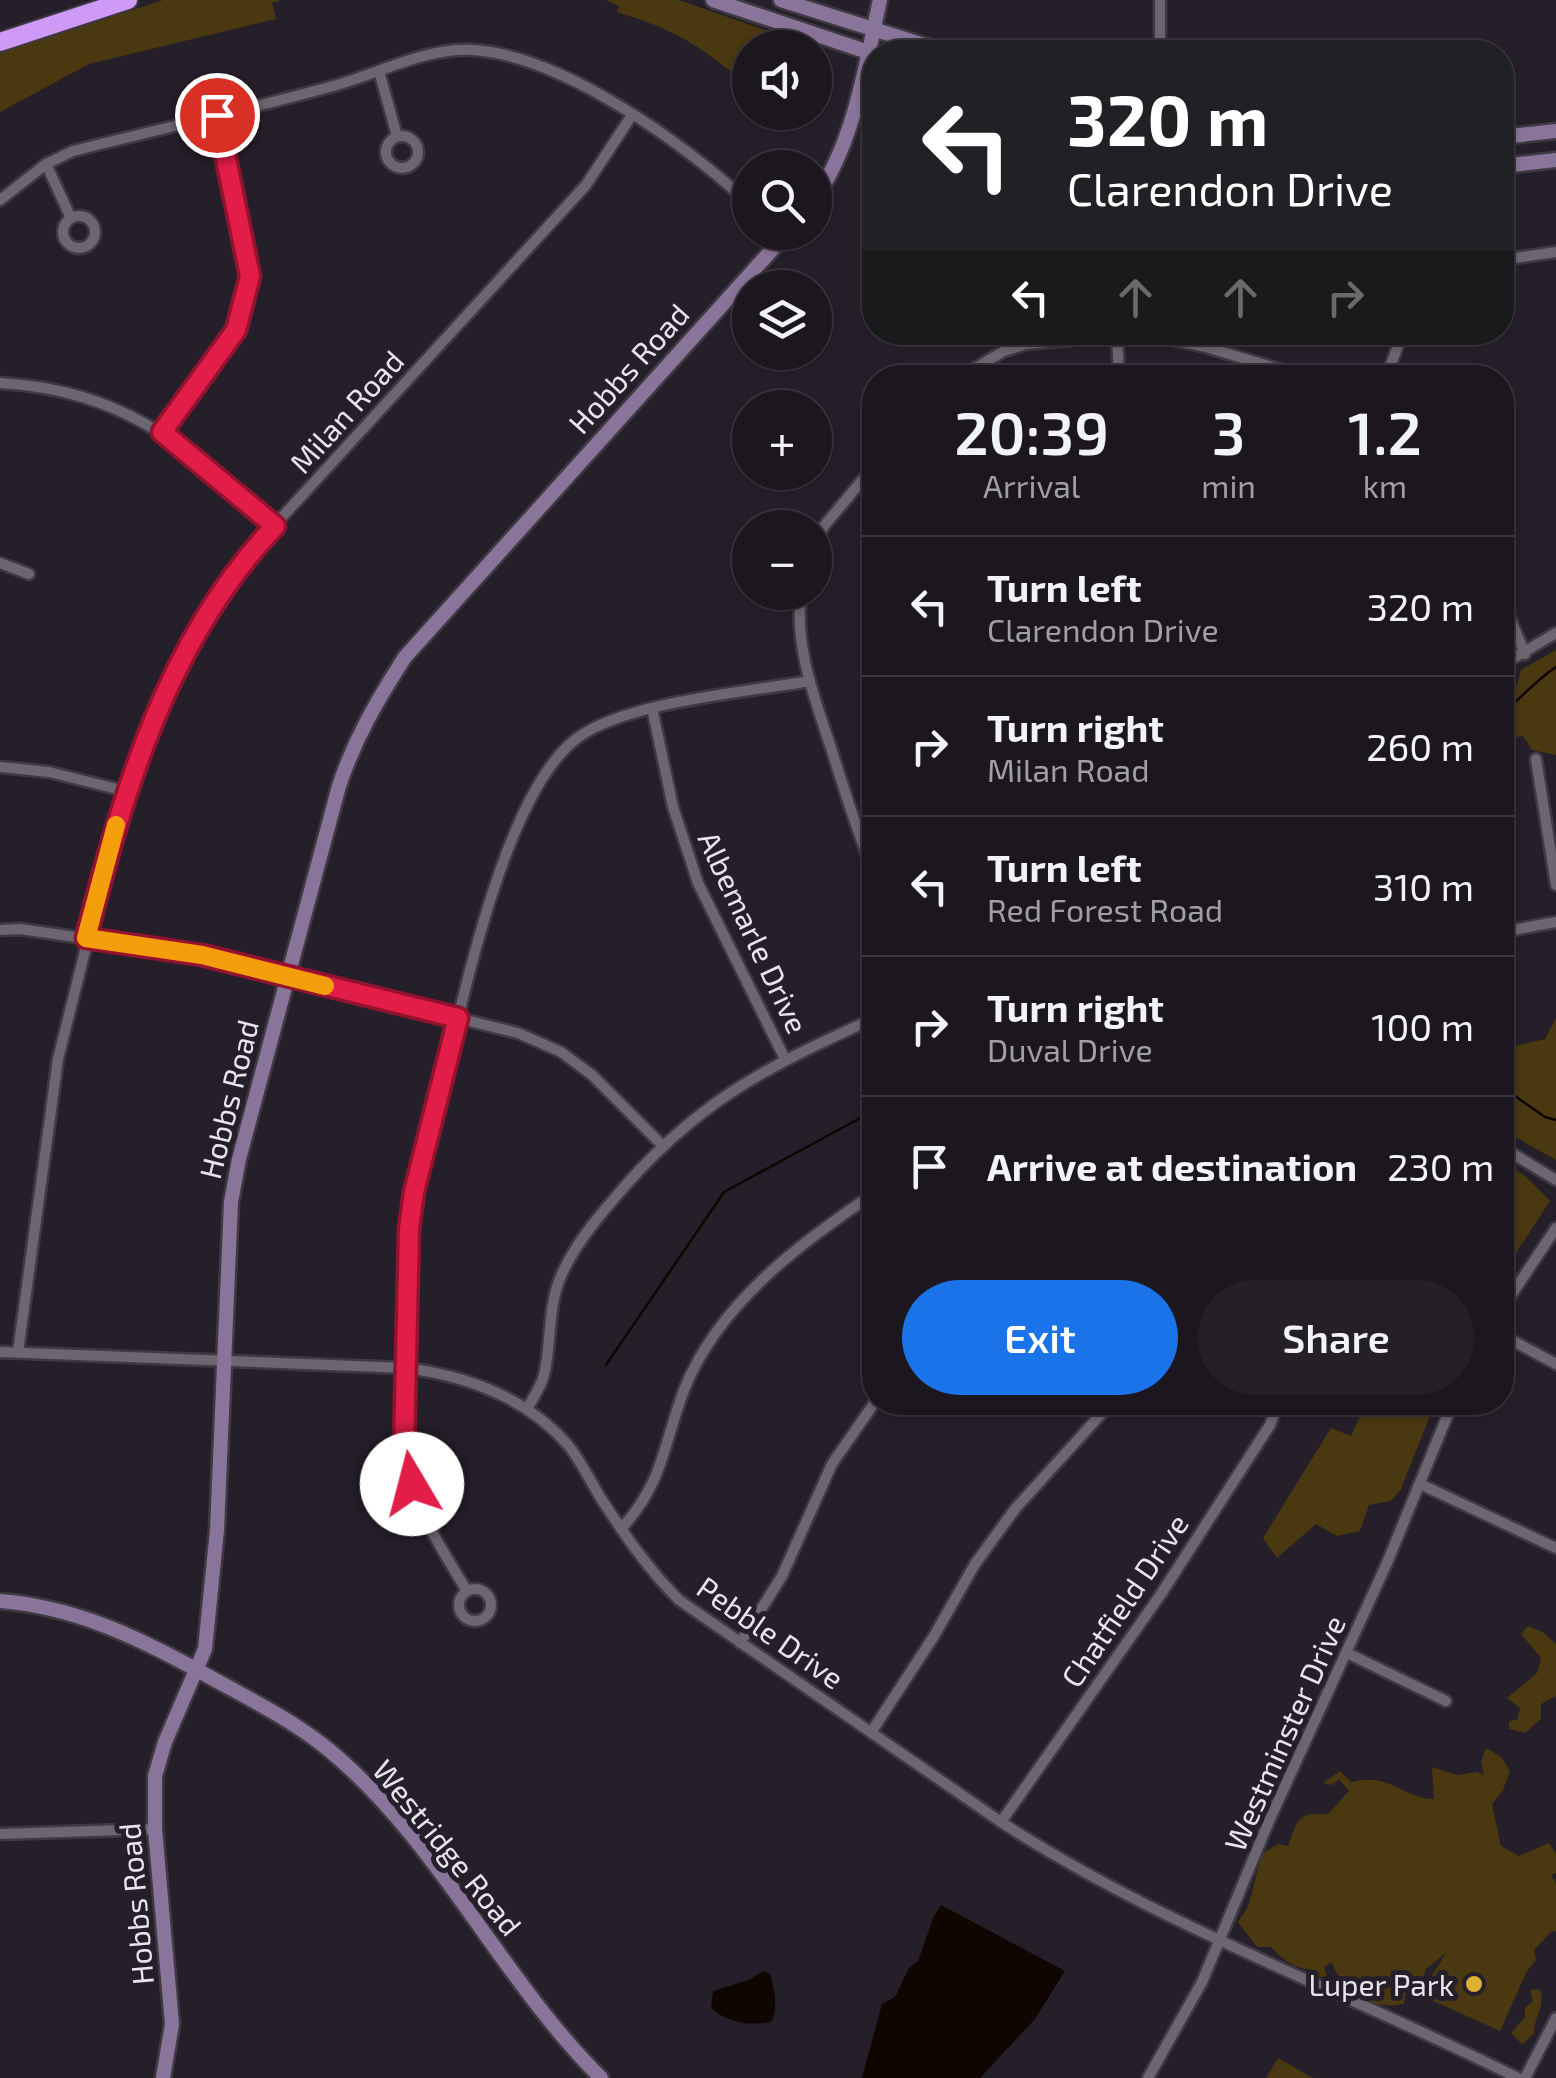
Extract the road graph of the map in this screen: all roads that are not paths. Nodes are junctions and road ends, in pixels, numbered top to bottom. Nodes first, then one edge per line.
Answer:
1 (128, 0) edge
2 (713, 0) edge
3 (781, 0) edge
4 (880, 0) edge
5 (1160, 0) edge
6 (874, 30) junction
7 (873, 40) edge
8 (907, 40) edge
9 (1160, 40) edge
10 (0, 42) edge
11 (862, 50) edge
12 (379, 72) junction
13 (862, 86) edge
14 (217, 115) junction
15 (632, 115) junction
16 (1556, 131) edge
17 (398, 136) dead end
18 (1514, 136) edge
19 (1556, 160) edge
20 (46, 164) junction
21 (1514, 165) edge
22 (832, 166) edge
23 (732, 188) edge
24 (0, 200) edge
25 (72, 218) dead end
26 (771, 250) edge
27 (1556, 252) edge
28 (1514, 258) edge
29 (1023, 345) edge
30 (1197, 345) edge
31 (982, 365) edge
32 (1264, 365) edge
33 (0, 383) edge
34 (162, 432) junction
35 (862, 481) edge
36 (832, 516) edge
37 (275, 526) junction
38 (0, 562) edge
39 (30, 574) dead end
40 (799, 610) edge
41 (1514, 629) edge
42 (1556, 633) edge
43 (1524, 654) junction
44 (1514, 659) edge
45 (810, 681) junction
46 (652, 708) junction
47 (1536, 759) dead end
48 (0, 767) edge
49 (125, 791) junction
50 (862, 845) edge
51 (1556, 885) edge
52 (1556, 922) edge
53 (0, 930) edge
54 (1514, 930) edge
55 (86, 938) junction
56 (287, 977) junction
57 (458, 1018) junction
58 (862, 1024) edge
59 (785, 1059) junction
60 (661, 1144) junction
61 (1514, 1155) edge
62 (1556, 1180) edge
63 (862, 1202) edge
64 (1556, 1228) edge
65 (1514, 1291) edge
66 (1514, 1341) edge
67 (0, 1352) edge
68 (18, 1352) junction
69 (224, 1360) junction
70 (1556, 1364) edge
71 (406, 1368) junction
72 (528, 1409) junction
73 (867, 1415) edge
74 (1100, 1415) edge
75 (1274, 1415) edge
76 (1448, 1415) edge
77 (1420, 1484) junction
78 (621, 1528) junction
79 (1556, 1548) edge
80 (467, 1592) dead end
81 (0, 1601) edge
82 (740, 1643) junction
83 (1347, 1653) junction
84 (197, 1670) junction
85 (1446, 1701) dead end
86 (872, 1731) junction
87 (1001, 1822) junction
88 (156, 1828) junction
89 (0, 1834) edge
90 (1220, 1940) junction
91 (1556, 2018) edge
92 (163, 2078) edge
93 (601, 2078) edge
94 (1148, 2078) edge
95 (1522, 2078) edge

1 - 10 highway
2 - 11 street
3 - 6 street
4 - 6 street
5 - 9 street
6 - 7 street
6 - 8 street
12 - 14 street
12 - 15 street
12 - 17 street
13 - 22 street
14 - 20 street
14 - 34 street
15 - 23 street
15 - 37 street, Milan Road
16 - 18 street
19 - 21 street
20 - 24 street
20 - 25 street
26 - 56 street, Hobbs Road
27 - 28 street
29 - 31 street
30 - 32 street
33 - 34 street
34 - 37 street
35 - 36 street
37 - 49 street, Milan Road
38 - 39 street
40 - 45 street
41 - 43 street
42 - 43 street
43 - 44 street
45 - 46 street
45 - 50 street
46 - 57 street
46 - 59 street, Albemarle Drive
47 - 51 street
48 - 49 street
49 - 55 street, Milan Road
52 - 54 street
53 - 55 street
55 - 56 street
55 - 68 street, Milan Road
56 - 57 street
56 - 69 street, Hobbs Road
57 - 60 street
57 - 71 street
58 - 59 street
59 - 60 street
60 - 72 street
61 - 62 street
63 - 78 street
64 - 65 street
66 - 70 street
67 - 68 street, Pebble Drive
68 - 69 street, Pebble Drive
69 - 71 street, Pebble Drive
69 - 84 street, Hobbs Road
71 - 72 street, Pebble Drive
71 - 80 street
72 - 78 street, Pebble Drive
73 - 82 street
74 - 86 street
75 - 87 street, Chatfield Drive
76 - 77 street, Westminster Drive
77 - 79 street
77 - 83 street, Westminster Drive
78 - 82 street, Pebble Drive
81 - 84 street, Westridge Road
82 - 86 street, Pebble Drive
83 - 85 street
83 - 90 street, Westminster Drive
84 - 88 street, Hobbs Road
84 - 93 street, Westridge Road
86 - 87 street, Pebble Drive
87 - 90 street, Pebble Drive
88 - 89 street
88 - 92 street, Hobbs Road
90 - 94 street, Westminster Drive
90 - 95 street, Pebble Drive
91 - 95 street

